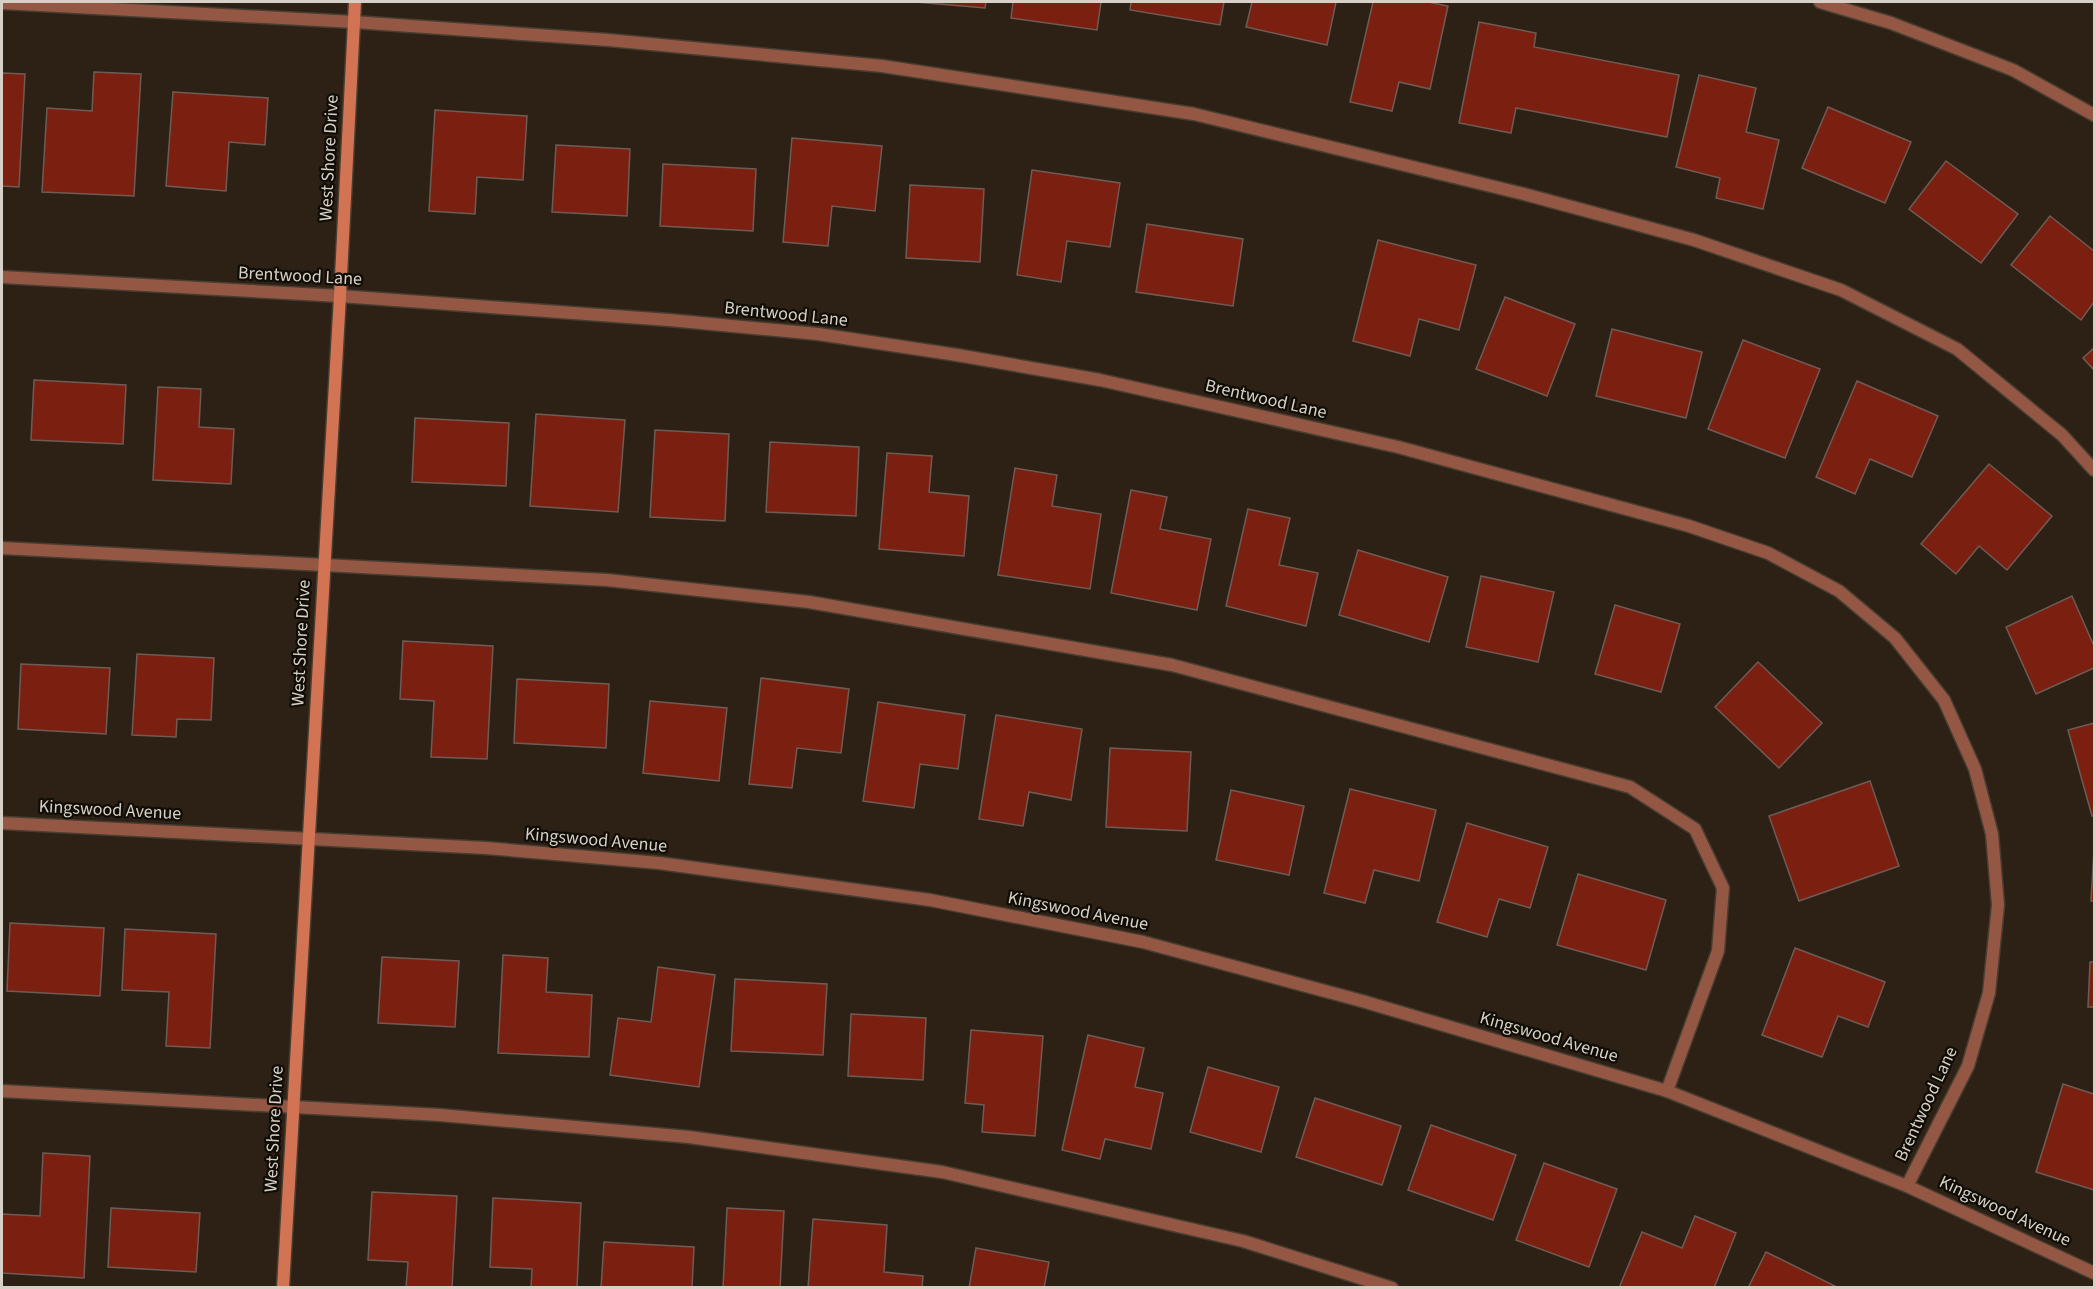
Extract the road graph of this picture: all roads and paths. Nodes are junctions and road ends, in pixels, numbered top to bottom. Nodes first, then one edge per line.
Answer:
1 (355, 2) edge
2 (1820, 2) edge
3 (2, 3) edge
4 (354, 22) junction
5 (2094, 115) edge
6 (2, 277) edge
7 (340, 296) junction
8 (2094, 470) edge
9 (2, 548) edge
10 (324, 566) junction
11 (2, 823) edge
12 (308, 839) junction
13 (2, 1091) edge
14 (1667, 1091) junction
15 (294, 1108) junction
16 (1907, 1186) junction
17 (2094, 1273) edge
18 (283, 1287) edge
19 (1392, 1287) edge

1 - 4 street, West Shore Drive
2 - 5 street
3 - 4 street
4 - 7 street, West Shore Drive
4 - 8 street
6 - 7 street, Brentwood Lane
7 - 10 street, West Shore Drive
7 - 16 street, Brentwood Lane
9 - 10 street
10 - 12 street, West Shore Drive
10 - 14 street
11 - 12 street, Kingswood Avenue
12 - 14 street, Kingswood Avenue
12 - 15 street, West Shore Drive
13 - 15 street
14 - 16 street, Kingswood Avenue
15 - 18 street, West Shore Drive
15 - 19 street
16 - 17 street, Kingswood Avenue

